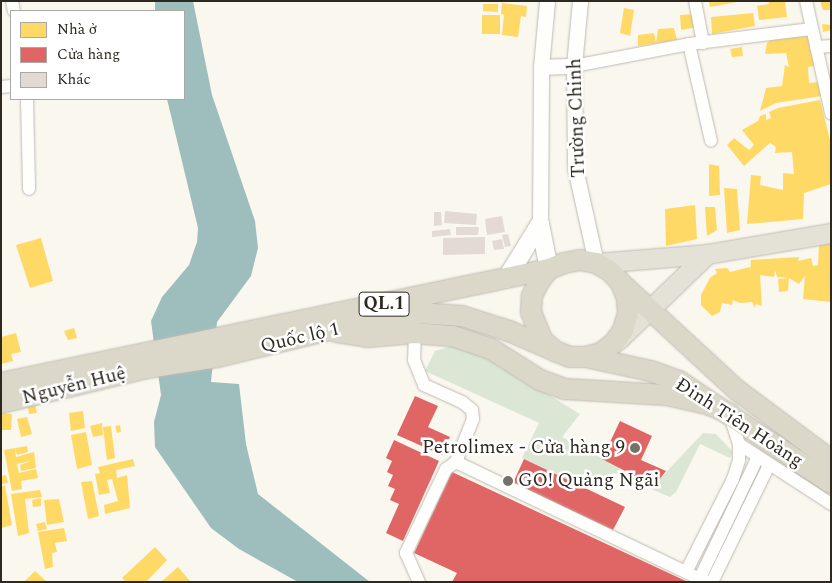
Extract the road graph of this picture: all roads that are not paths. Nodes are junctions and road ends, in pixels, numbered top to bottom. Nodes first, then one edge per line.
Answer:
1 (547, 1) edge
2 (580, 1) edge
3 (695, 1) edge
4 (806, 1) edge
5 (811, 29) junction
6 (702, 43) junction
7 (689, 44) junction
8 (831, 46) edge
9 (816, 47) junction
10 (574, 66) junction
11 (541, 67) junction
12 (27, 100) edge
13 (831, 113) edge
14 (711, 141) dead end
15 (30, 189) dead end
16 (540, 224) junction
17 (831, 233) edge
18 (707, 254) junction
19 (596, 263) junction
20 (548, 269) junction
21 (506, 279) junction
22 (621, 283) junction
23 (650, 310) junction
24 (332, 331) junction
25 (416, 333) junction
26 (614, 343) junction
27 (218, 347) junction
28 (555, 351) junction
29 (586, 357) junction
30 (145, 360) junction
31 (1, 383) edge
32 (1, 403) edge
33 (729, 413) junction
34 (739, 444) junction
35 (757, 459) junction
36 (831, 460) edge
37 (456, 462) junction
38 (769, 465) junction
39 (831, 483) edge
40 (831, 504) edge
41 (686, 572) junction
42 (706, 581) edge
43 (419, 582) edge

1 - 11 street, Trường Chinh
2 - 10 street, Trường Chinh
3 - 6 street
4 - 5 street
5 - 6 street
5 - 9 street
6 - 7 street
7 - 10 street
7 - 14 street
8 - 9 street
9 - 13 street
10 - 11 street
10 - 19 street, Trường Chinh
11 - 16 street, Trường Chinh
12 - 15 street
16 - 20 main road
16 - 21 main road
17 - 18 main road
18 - 19 main road
18 - 23 main road
19 - 20 highway, QL.1
19 - 22 highway
20 - 21 highway, Quốc lộ 1 / QL.1
20 - 28 highway
21 - 27 highway, Quốc lộ 1 / QL.1
22 - 23 highway, Đinh Tiên Hoàng
22 - 26 highway
23 - 26 main road
23 - 36 highway, Đinh Tiên Hoàng
24 - 25 highway
24 - 27 highway, Quốc lộ 1 / QL.1
24 - 28 highway, Quốc lộ 1 / QL.1
25 - 33 highway
25 - 37 street
26 - 29 highway
27 - 30 highway, QL.1
28 - 29 highway, QL.1
29 - 33 highway, Đinh Tiên Hoàng / QL.1
30 - 31 highway, Nguyễn Huệ / QL.1
30 - 32 highway, Nguyễn Huệ / QL.1
33 - 34 street
33 - 39 highway, Đinh Tiên Hoàng / QL.1
34 - 35 street
34 - 41 street
35 - 38 street
35 - 42 street
37 - 41 street
37 - 43 street
38 - 40 street
38 - 42 street
41 - 42 street

